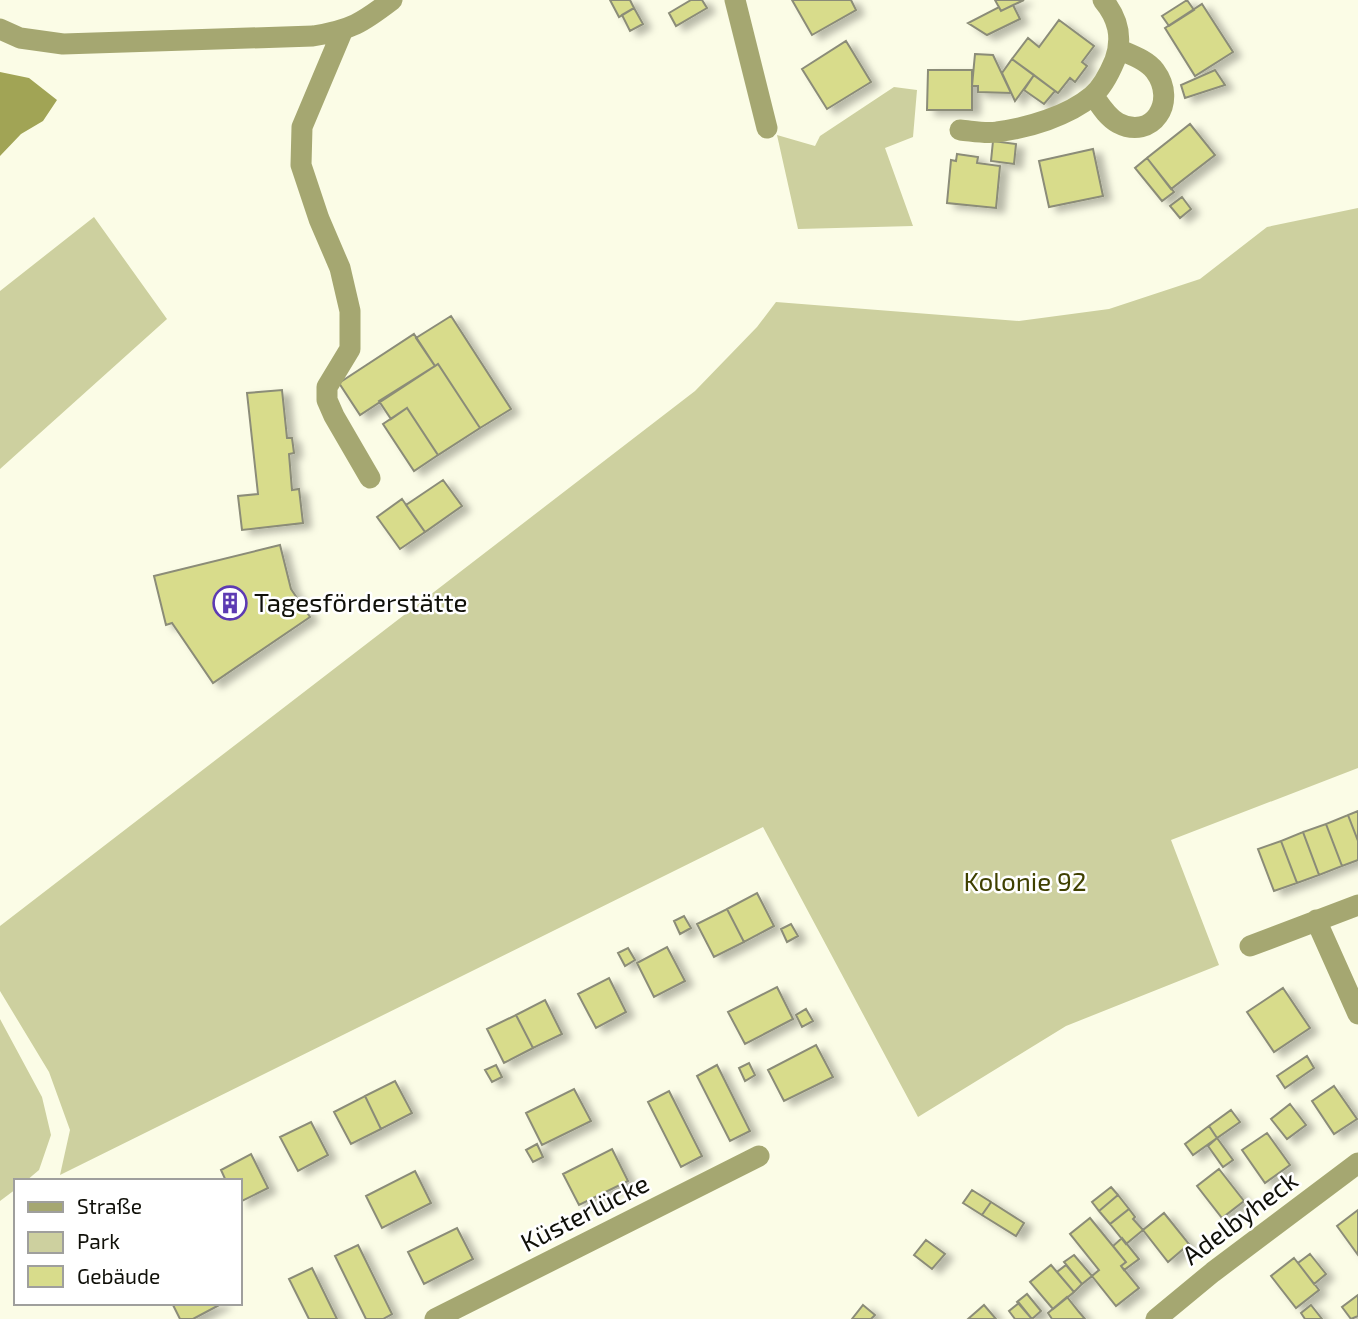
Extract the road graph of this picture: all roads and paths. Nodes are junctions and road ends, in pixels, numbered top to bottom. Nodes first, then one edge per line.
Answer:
1 (392, 0) edge
2 (735, 0) edge
3 (1103, 0) edge
4 (0, 29) edge
5 (342, 32) junction
6 (1118, 49) junction
7 (1093, 95) junction
8 (767, 128) dead end
9 (960, 130) dead end
10 (370, 478) dead end
11 (1358, 905) edge
12 (1316, 920) junction
13 (1250, 946) dead end
14 (1358, 1014) edge
15 (759, 1156) dead end
16 (1358, 1163) edge
17 (435, 1319) edge
18 (1156, 1319) edge

1 - 5 street
2 - 8 street
3 - 6 street
4 - 5 street
5 - 10 street
6 - 7 street
6 - 7 street
7 - 9 street
11 - 12 street
12 - 13 street
12 - 14 street
15 - 17 street, Küsterlücke
16 - 18 street, Adelbyheck

